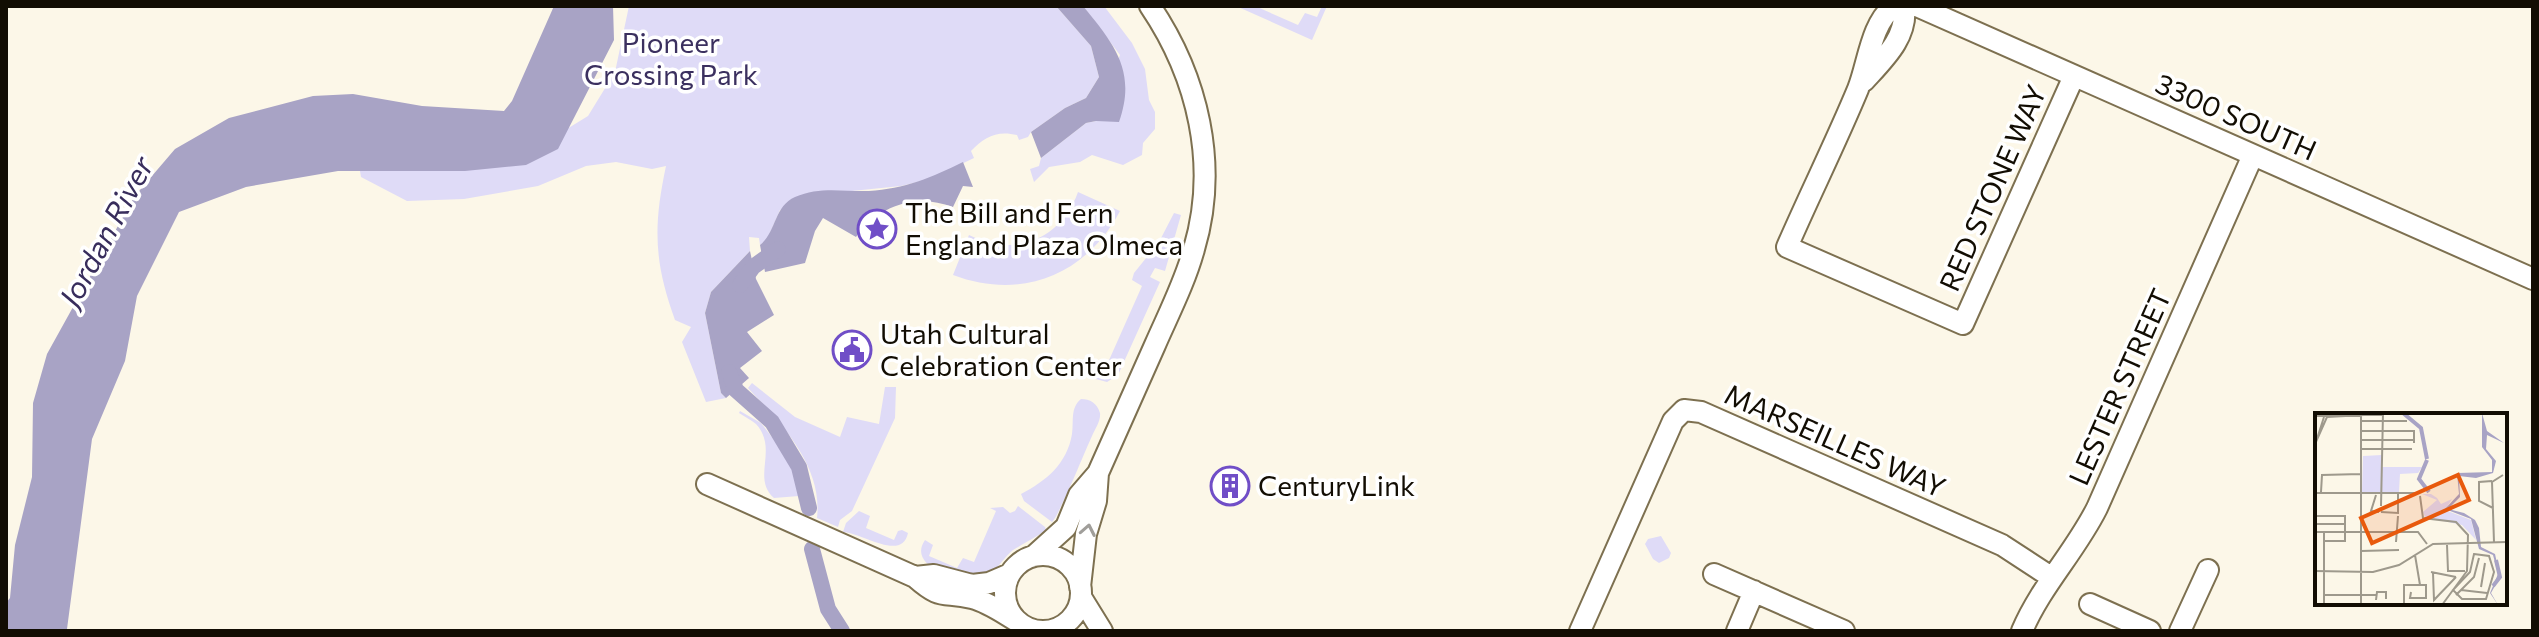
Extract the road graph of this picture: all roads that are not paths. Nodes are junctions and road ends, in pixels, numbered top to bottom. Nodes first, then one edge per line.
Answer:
1 (1150, 6) edge
2 (1894, 6) edge
3 (1904, 6) edge
4 (1917, 6) edge
5 (2074, 76) junction
6 (1859, 87) junction
7 (2253, 155) junction
8 (2533, 279) edge
9 (1098, 473) junction
10 (707, 484) dead end
11 (1034, 556) junction
12 (2208, 570) dead end
13 (1010, 574) junction
14 (1714, 574) dead end
15 (915, 577) junction
16 (2051, 577) junction
17 (1754, 591) junction
18 (1080, 592) junction
19 (2090, 604) dead end
20 (1030, 627) edge
21 (1102, 631) edge
22 (1580, 631) edge
23 (1737, 631) edge
24 (1844, 631) edge
25 (2022, 631) edge
26 (2150, 631) edge
27 (2180, 631) edge

1 - 9 street
2 - 6 street
3 - 6 street
4 - 5 street, 3300 SOUTH
5 - 6 street, RED STONE WAY
5 - 7 street, 3300 SOUTH
7 - 8 street, 3300 SOUTH
7 - 16 street, LESTER STREET
9 - 11 street
18 -> 9 street
10 - 15 street
11 - 13 street
11 - 18 street
12 - 27 street
13 - 15 street
13 - 20 street
14 - 17 street
15 - 20 street
16 - 22 street, MARSEILLES WAY
16 - 25 street, LESTER STREET
17 - 23 street
17 - 24 street
18 - 20 street
18 - 21 street
19 - 26 street

